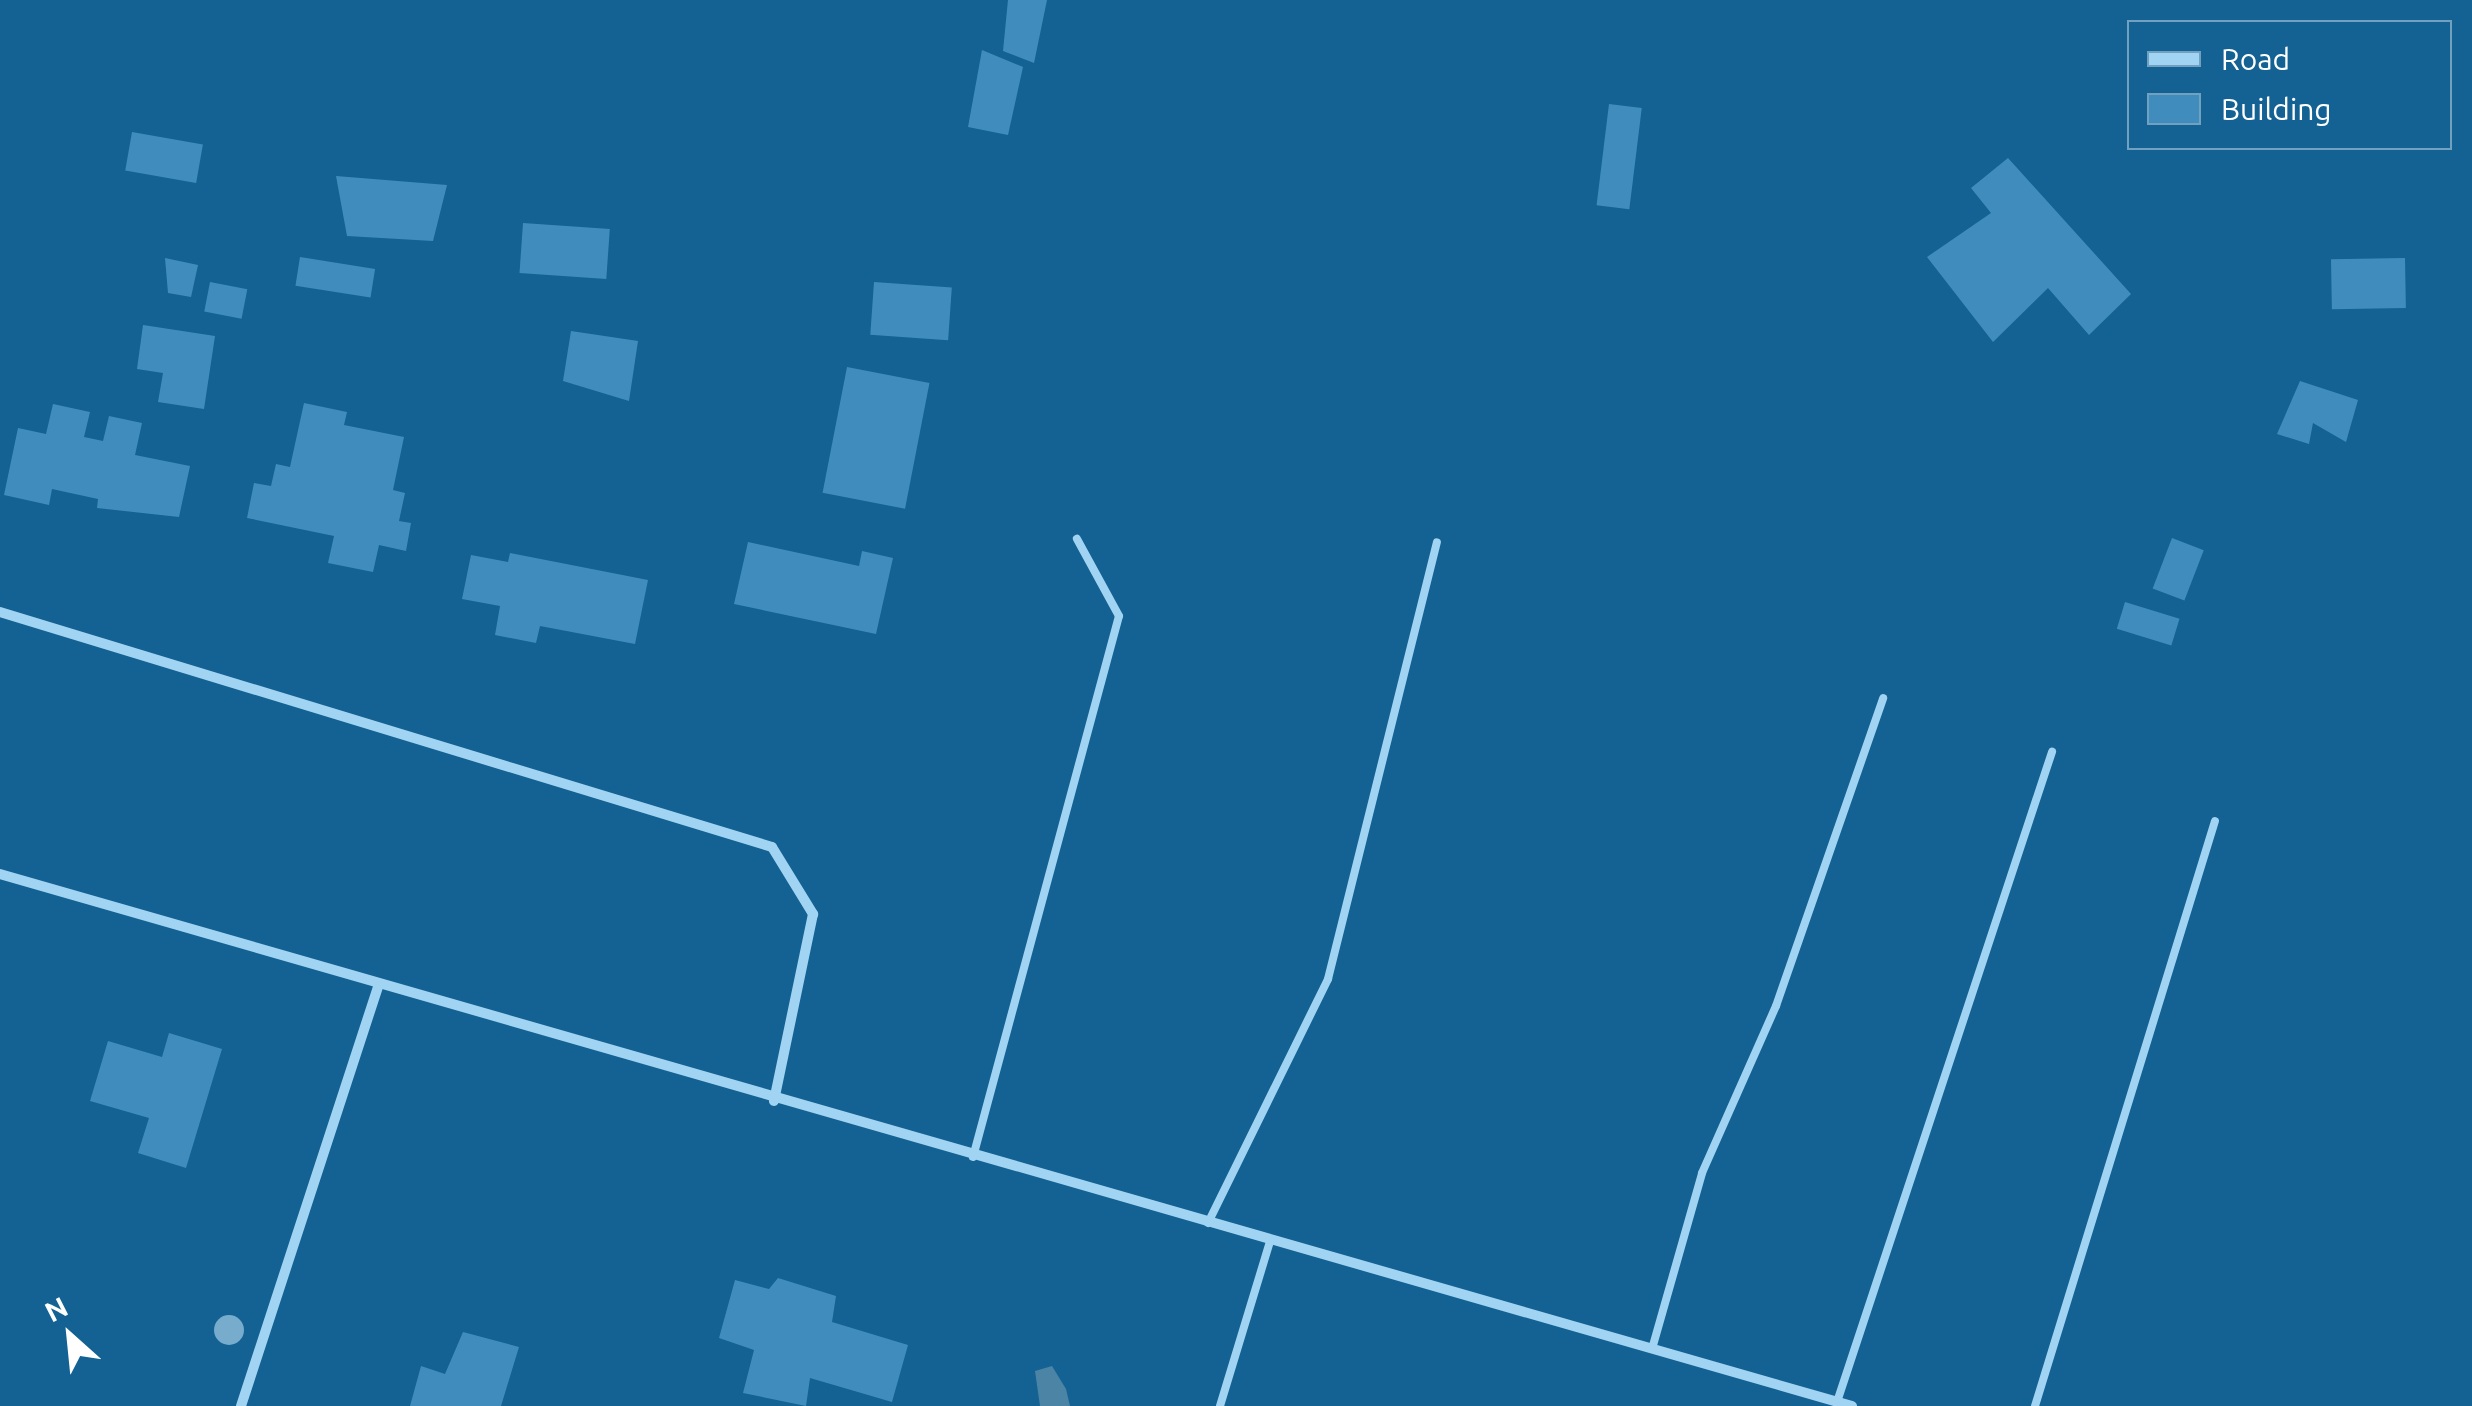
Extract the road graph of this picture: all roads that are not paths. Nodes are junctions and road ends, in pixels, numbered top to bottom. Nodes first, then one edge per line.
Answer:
1 (1077, 539) dead end
2 (1437, 542) dead end
3 (0, 612) edge
4 (1882, 698) dead end
5 (2052, 752) dead end
6 (2214, 821) dead end
7 (0, 874) edge
8 (378, 987) junction
9 (774, 1101) junction
10 (974, 1157) junction
11 (1208, 1223) junction
12 (1270, 1241) junction
13 (1652, 1349) junction
14 (1837, 1402) junction
15 (241, 1406) edge
16 (1220, 1406) edge
17 (1852, 1406) edge
18 (2035, 1406) edge

1 - 10 lane
2 - 11 lane
3 - 9 street
4 - 13 lane
5 - 14 lane
6 - 18 lane
7 - 8 street
8 - 9 street
8 - 15 street
9 - 10 street
10 - 11 street
11 - 12 street
12 - 13 street
12 - 16 lane
13 - 14 street
14 - 17 street

